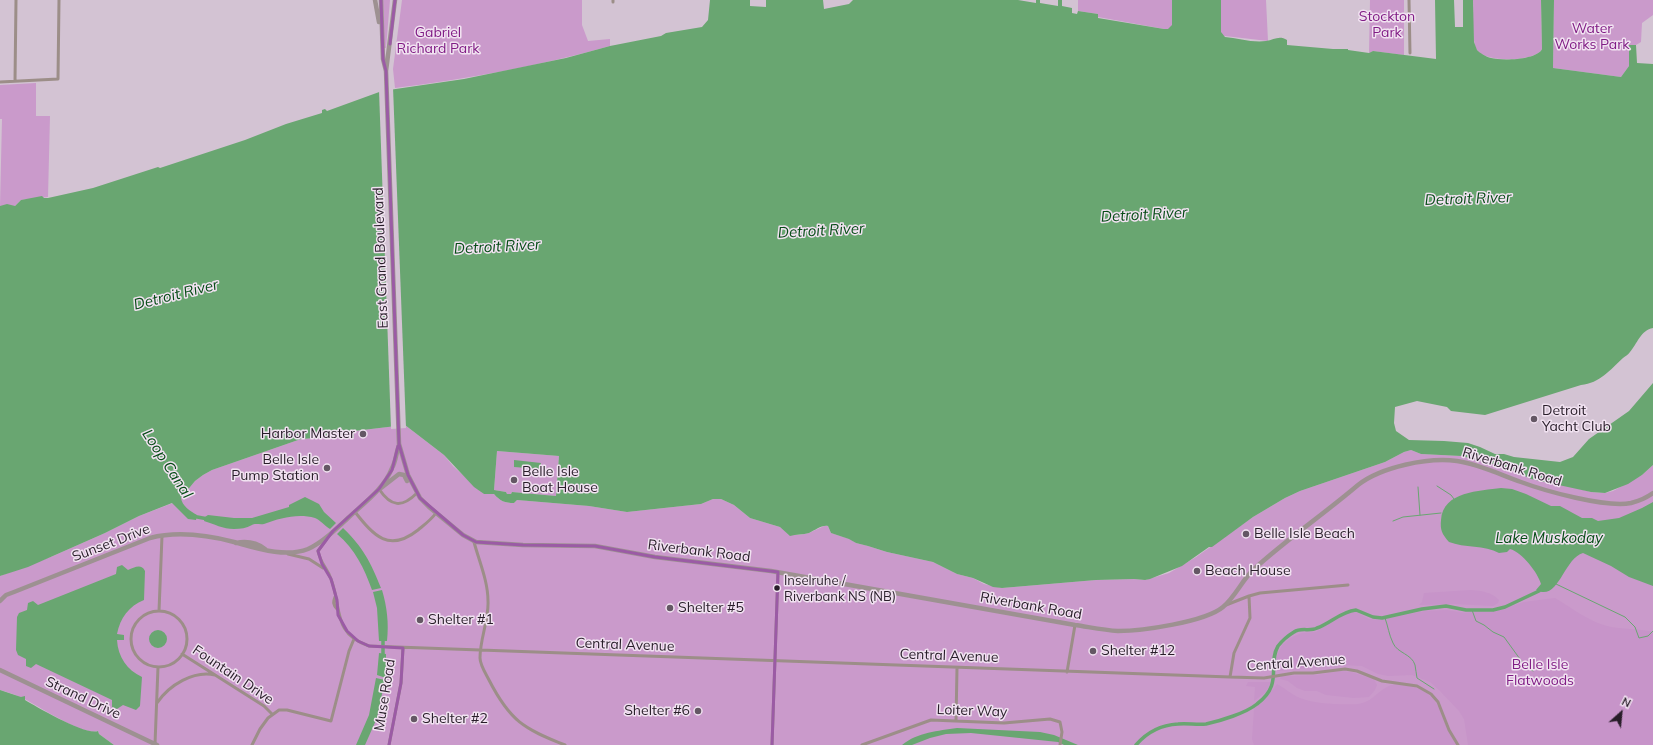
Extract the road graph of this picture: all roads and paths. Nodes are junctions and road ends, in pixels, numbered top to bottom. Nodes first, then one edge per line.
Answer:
1 (16, 0) edge
2 (59, 0) edge
3 (375, 0) edge
4 (381, 0) edge
5 (396, 0) edge
6 (1409, 0) edge
7 (382, 48) junction
8 (1410, 53) dead end
9 (386, 71) junction
10 (15, 81) junction
11 (0, 82) edge
12 (399, 443) junction
13 (379, 489) junction
14 (417, 493) junction
15 (1653, 493) edge
16 (355, 512) junction
17 (436, 513) junction
18 (333, 532) junction
19 (162, 536) junction
20 (474, 542) junction
21 (282, 552) junction
22 (327, 571) junction
23 (778, 572) junction
24 (1348, 585) dead end
25 (1248, 596) junction
26 (0, 601) edge
27 (1225, 605) junction
28 (159, 611) junction
29 (1075, 625) junction
30 (354, 639) junction
31 (403, 648) junction
32 (481, 651) junction
33 (182, 654) junction
34 (776, 661) junction
35 (158, 667) junction
36 (957, 668) junction
37 (0, 670) edge
38 (1067, 672) junction
39 (218, 677) junction
40 (1230, 677) junction
41 (156, 704) junction
42 (272, 714) junction
43 (956, 721) junction
44 (156, 745) edge
45 (252, 745) edge
46 (389, 745) edge
47 (565, 745) edge
48 (772, 745) edge
49 (862, 745) edge
50 (1060, 745) edge
51 (1458, 745) edge

1 - 10 street
2 - 10 street
3 - 7 street
4 - 7 street, East Grand Boulevard
5 - 9 street, East Grand Boulevard
6 - 8 street
7 - 9 street, East Grand Boulevard
9 - 12 street, East Grand Boulevard
10 - 11 street
12 - 13 street, Sunset Drive
12 - 14 street, Riverbank Road
13 - 14 street
13 - 14 street
13 - 16 street, Sunset Drive
14 - 17 street, Riverbank Road
15 - 27 street, Riverbank Road
16 - 17 street
16 - 18 street, Sunset Drive
17 - 20 street, Riverbank Road
18 - 21 street, Sunset Drive
18 - 22 street
19 - 21 street, Sunset Drive
19 - 26 street, Sunset Drive
19 - 28 street
20 - 23 street, Riverbank Road
20 - 32 street
21 - 22 street
22 - 30 street
23 - 29 street, Riverbank Road
23 - 34 street
24 - 25 street
25 - 27 street
25 - 40 street
27 - 29 street, Riverbank Road
28 - 33 street, Fountain Drive
28 - 35 street
29 - 38 street
30 - 31 street, Central Avenue
30 - 42 street
31 - 32 street, Central Avenue
31 - 46 street, Muse Road
32 - 34 street, Central Avenue
32 - 47 street
33 - 35 street, Fountain Drive
33 - 39 street, Fountain Drive
34 - 36 street, Central Avenue
34 - 48 street
35 - 41 street
36 - 38 street, Central Avenue
36 - 43 street
37 - 44 street, Strand Drive
38 - 40 street, Central Avenue
39 - 41 street
39 - 42 street, Fountain Drive
40 - 51 street, Central Avenue
41 - 44 street
42 - 45 street
43 - 49 street, Loiter Way
43 - 50 street, Loiter Way

